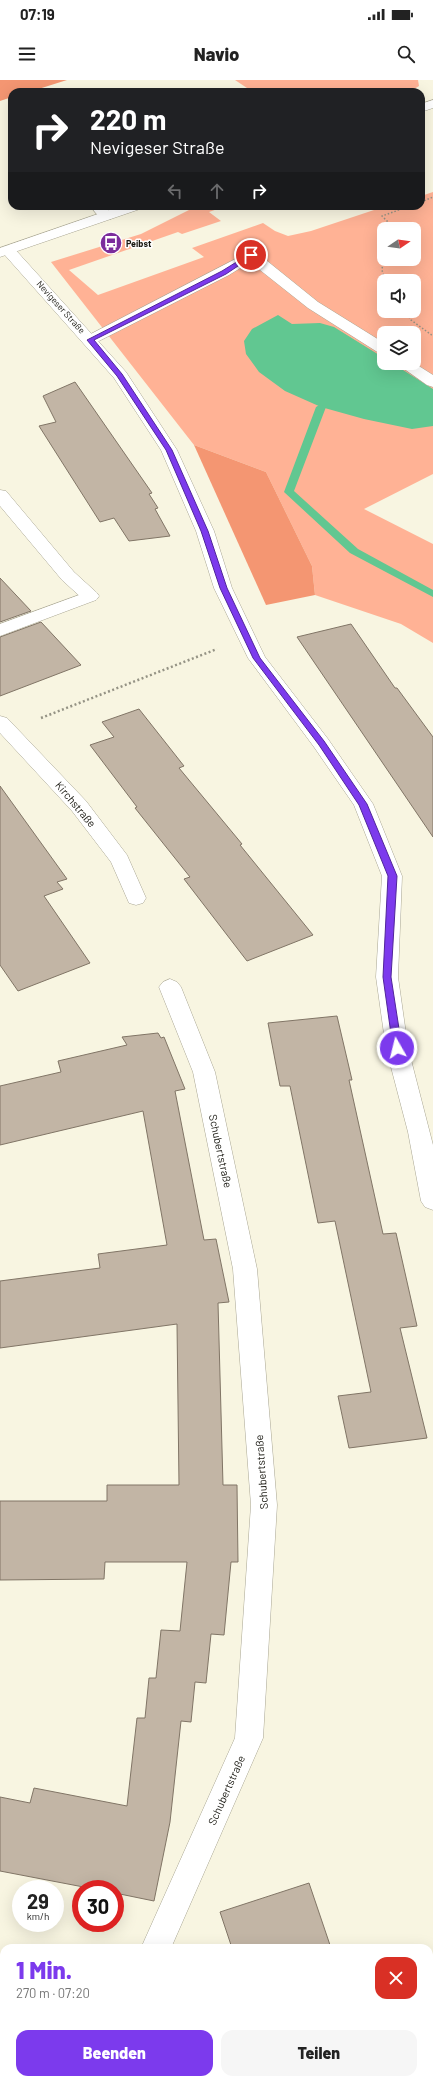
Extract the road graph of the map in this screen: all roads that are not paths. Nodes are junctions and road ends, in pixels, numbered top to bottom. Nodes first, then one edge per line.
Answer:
1 (102, 211) edge
2 (4, 251) edge
3 (90, 340) junction
4 (377, 346) edge
5 (415, 370) edge
6 (433, 382) edge
7 (0, 495) edge
8 (0, 630) edge
9 (4, 726) edge
10 (136, 898) dead end
11 (170, 987) dead end
12 (433, 1201) edge
13 (158, 1944) edge

1 - 2 street, Nevigeser Straße
2 - 3 street, Nevigeser Straße
3 - 4 street, Nevigeser Straße
3 - 12 street
5 - 6 street
7 - 8 street
9 - 10 street, Kirchstraße
11 - 13 street, Schubertstraße

